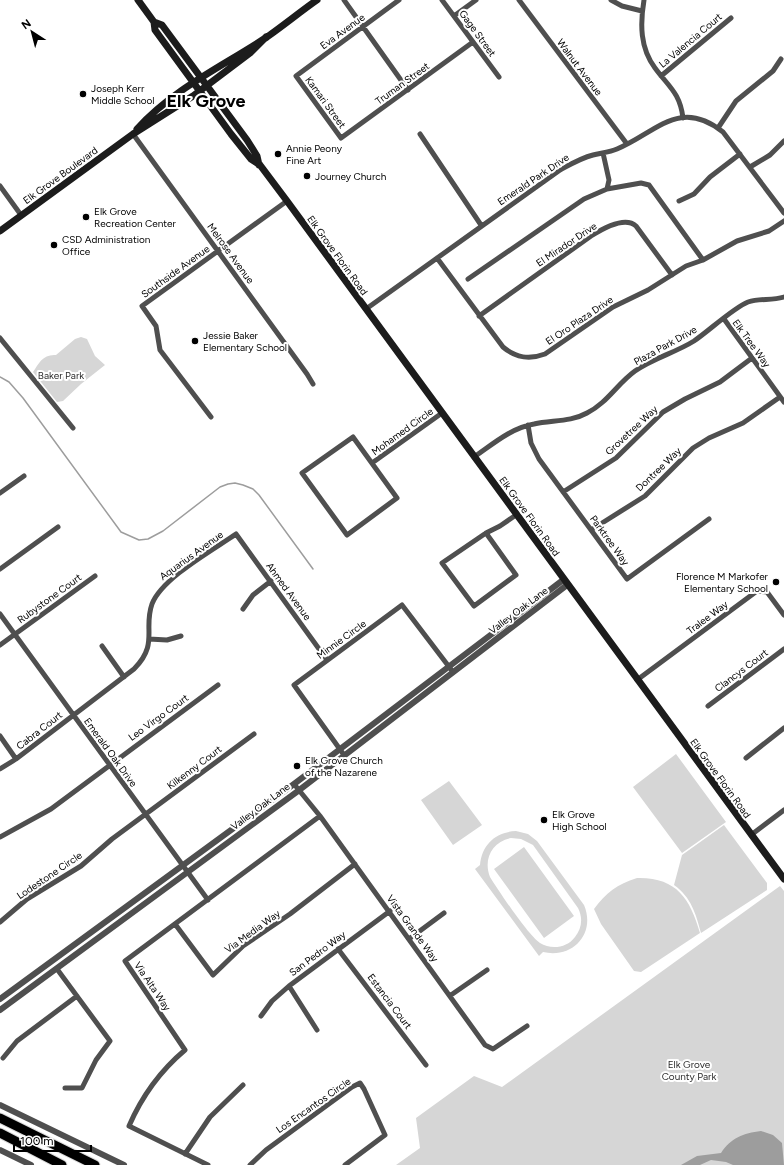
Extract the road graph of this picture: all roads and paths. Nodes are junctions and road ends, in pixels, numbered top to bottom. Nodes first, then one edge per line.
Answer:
1 (138, 0) edge
2 (317, 0) edge
3 (344, 0) edge
4 (399, 0) edge
5 (442, 0) edge
6 (476, 0) edge
7 (519, 0) edge
8 (612, 0) edge
9 (644, 0) edge
10 (642, 11) junction
11 (454, 16) junction
12 (731, 18) dead end
13 (154, 22) junction
14 (363, 27) junction
15 (266, 37) junction
16 (473, 42) junction
17 (781, 58) dead end
18 (296, 76) joint
19 (661, 76) junction
20 (499, 77) dead end
21 (200, 78) junction
22 (194, 83) junction
23 (206, 86) junction
24 (408, 90) junction
25 (199, 91) junction
26 (683, 118) junction
27 (718, 128) junction
28 (132, 134) junction
29 (420, 134) dead end
30 (341, 138) joint
31 (784, 140) edge
32 (627, 144) junction
33 (603, 153) junction
34 (740, 154) junction
35 (260, 165) junction
36 (750, 168) junction
37 (0, 186) edge
38 (607, 190) junction
39 (287, 201) junction
40 (678, 201) dead end
41 (784, 213) edge
42 (21, 215) junction
43 (784, 221) edge
44 (481, 226) junction
45 (0, 231) edge
46 (218, 251) junction
47 (437, 258) junction
48 (703, 260) junction
49 (672, 275) junction
50 (468, 279) dead end
51 (784, 297) edge
52 (366, 309) junction
53 (479, 316) junction
54 (724, 319) junction
55 (0, 338) edge
56 (752, 358) junction
57 (313, 384) dead end
58 (780, 397) junction
59 (784, 402) edge
60 (442, 413) junction
61 (211, 417) dead end
62 (528, 425) junction
63 (73, 428) dead end
64 (474, 457) junction
65 (372, 463) junction
66 (24, 476) dead end
67 (563, 492) junction
68 (0, 493) edge
69 (516, 515) junction
70 (709, 519) dead end
71 (58, 527) dead end
72 (591, 530) junction
73 (486, 532) junction
74 (236, 534) joint
75 (0, 569) edge
76 (95, 576) dead end
77 (271, 582) junction
78 (565, 583) junction
79 (243, 609) dead end
80 (0, 614) edge
81 (784, 615) edge
82 (15, 634) junction
83 (181, 636) dead end
84 (150, 639) junction
85 (0, 645) edge
86 (102, 646) dead end
87 (784, 649) edge
88 (327, 660) junction
89 (451, 669) junction
90 (124, 678) junction
91 (637, 680) junction
92 (218, 685) dead end
93 (708, 706) dead end
94 (73, 715) junction
95 (784, 728) edge
96 (254, 734) dead end
97 (0, 736) edge
98 (340, 748) junction
99 (344, 755) junction
100 (746, 758) dead end
101 (16, 759) junction
102 (109, 764) junction
103 (0, 769) edge
104 (294, 784) junction
105 (298, 790) junction
106 (784, 810) edge
107 (146, 814) junction
108 (320, 816) junction
109 (751, 835) junction
110 (0, 837) edge
111 (355, 864) junction
112 (183, 865) junction
113 (188, 872) junction
114 (784, 879) edge
115 (208, 900) junction
116 (390, 911) junction
117 (444, 913) dead end
118 (0, 922) edge
119 (175, 924) junction
120 (409, 939) junction
121 (338, 949) junction
122 (51, 961) junction
123 (57, 969) junction
124 (486, 970) dead end
125 (289, 986) junction
126 (450, 995) junction
127 (77, 996) junction
128 (0, 999) edge
129 (0, 1010) edge
130 (261, 1016) dead end
131 (527, 1026) dead end
132 (317, 1030) dead end
133 (3, 1058) dead end
134 (426, 1065) dead end
135 (243, 1085) dead end
136 (65, 1088) dead end
137 (0, 1105) edge
138 (0, 1118) edge
139 (0, 1133) edge
140 (0, 1150) edge
141 (185, 1154) junction
142 (31, 1165) edge
143 (62, 1165) edge
144 (94, 1165) edge
145 (124, 1165) edge
146 (208, 1165) edge
147 (250, 1165) edge
148 (345, 1165) edge

1 - 13 main road, Elk Grove Florin Road
2 - 15 main road, Elk Grove Boulevard
3 - 14 street
4 - 14 street, Eva Avenue
5 - 11 street, Gage Street
6 - 11 street
7 - 32 street, Walnut Avenue
8 - 10 street
9 - 10 street
10 - 19 street
11 - 16 street, Gage Street
12 - 19 street, La Valencia Court
13 - 21 main road, Elk Grove Florin Road
13 - 22 main road, Elk Grove Florin Road
14 - 18 street, Eva Avenue
14 - 24 street
15 - 21 main road, Elk Grove Boulevard
15 - 23 main road, Elk Grove Boulevard
16 - 20 street, Gage Street
16 - 24 street, Truman Street
17 - 27 street
18 - 30 street, Kamari Street
19 - 26 street
21 - 22 main road, Elk Grove Boulevard
21 - 23 main road, Elk Grove Florin Road
22 - 25 main road, Elk Grove Florin Road
22 - 28 main road, Elk Grove Boulevard
23 - 25 main road, Elk Grove Boulevard
23 - 35 main road, Elk Grove Florin Road
24 - 30 street, Truman Street
25 - 28 main road, Elk Grove Boulevard
25 - 35 main road, Elk Grove Florin Road
26 - 27 street, Emerald Park Drive
26 - 32 street, Emerald Park Drive
27 - 34 street, Emerald Park Drive
28 - 42 main road, Elk Grove Boulevard
28 - 46 street, Melrose Avenue
29 - 44 street
31 - 36 street
32 - 33 street, Emerald Park Drive
33 - 38 street
33 - 44 street, Emerald Park Drive
34 - 36 street, Emerald Park Drive
34 - 40 street
35 - 39 main road, Elk Grove Florin Road
36 - 41 street, Emerald Park Drive
37 - 42 street
38 - 48 street
38 - 50 street
39 - 46 street, Southside Avenue
39 - 52 main road, Elk Grove Florin Road
42 - 45 main road, Elk Grove Boulevard
43 - 48 street, El Oro Plaza Drive
44 - 47 street, Emerald Park Drive
46 - 57 street, Melrose Avenue
46 - 61 street, Southside Avenue
47 - 52 street, Emerald Park Drive
47 - 53 street, El Oro Plaza Drive
48 - 49 street, El Oro Plaza Drive
49 - 53 street, El Oro Plaza Drive
49 - 53 street, El Mirador Drive
51 - 54 street, Plaza Park Drive
52 - 60 main road, Elk Grove Florin Road
54 - 56 street, Elk Tree Way
54 - 62 street, Plaza Park Drive
55 - 63 street
56 - 58 street, Elk Tree Way
56 - 67 street, Grovetree Way
58 - 59 street, Elk Tree Way
58 - 72 street, Dontree Way
60 - 64 main road, Elk Grove Florin Road
60 - 65 street, Mohamed Circle
62 - 64 street, Plaza Park Drive
62 - 67 street, Parktree Way
64 - 69 main road, Elk Grove Florin Road
65 - 65 street, Mohamed Circle
66 - 68 street
67 - 72 street, Parktree Way
69 - 73 street
69 - 78 main road, Elk Grove Florin Road
70 - 72 street, Parktree Way
71 - 75 street
73 - 73 street
74 - 77 street, Ahmed Avenue
74 - 84 street, Aquarius Avenue
76 - 82 street, Rubystone Court
77 - 79 street
77 - 88 street, Ahmed Avenue
78 - 89 street, Valley Oak Lane
78 - 91 main road, Elk Grove Florin Road
80 - 82 street, Emerald Oak Drive
81 - 91 street, Tralee Way
82 - 85 street, Rubystone Court
82 - 94 street, Emerald Oak Drive
83 - 84 street
84 - 90 street, Aquarius Avenue
86 - 90 street
87 - 93 street, Clancys Court
88 - 89 street, Minnie Circle
88 - 98 street, Minnie Circle
89 - 98 street, Valley Oak Lane
89 - 99 street, Valley Oak Lane
90 - 94 street, Aquarius Avenue
91 - 109 main road, Elk Grove Florin Road
92 - 102 street, Leo Virgo Court
94 - 101 street, Cabra Court
94 - 102 street, Emerald Oak Drive
95 - 100 street
96 - 107 street, Kilkenny Court
97 - 101 street, Cabra Court
98 - 99 street, Minnie Circle
98 - 104 street, Valley Oak Lane
99 - 105 street, Valley Oak Lane
101 - 103 street, Cabra Court
102 - 107 street, Emerald Oak Drive
102 - 110 street
104 - 105 street, Vista Grande Way
104 - 112 street, Valley Oak Lane
105 - 108 street, Vista Grande Way
105 - 113 street, Valley Oak Lane
106 - 109 street
107 - 112 street, Emerald Oak Drive
107 - 118 street, Lodestone Circle
108 - 111 street, Vista Grande Way
108 - 115 street, Via Alta Way
109 - 114 main road, Elk Grove Florin Road
111 - 116 street, Vista Grande Way
111 - 119 street, Via Media Way
112 - 113 street, Emerald Oak Drive
112 - 122 street, Valley Oak Lane
113 - 115 street, Emerald Oak Drive
113 - 123 street, Valley Oak Lane
115 - 119 street, Via Alta Way
116 - 120 street, Vista Grande Way
116 - 121 street, San Pedro Way
117 - 120 street
119 - 141 street, Via Alta Way
120 - 126 street, Vista Grande Way
121 - 125 street, San Pedro Way
121 - 134 street, Estancia Court
122 - 123 street
122 - 128 street, Valley Oak Lane
123 - 127 street
123 - 129 street, Valley Oak Lane
124 - 126 street
125 - 130 street, San Pedro Way
125 - 132 street
126 - 131 street, Vista Grande Way
127 - 133 street
127 - 136 street
135 - 141 street
137 - 145 street
138 - 144 highway
139 - 143 highway
140 - 142 street
141 - 146 street, Via Alta Way
147 - 148 street, Los Encantos Circle

